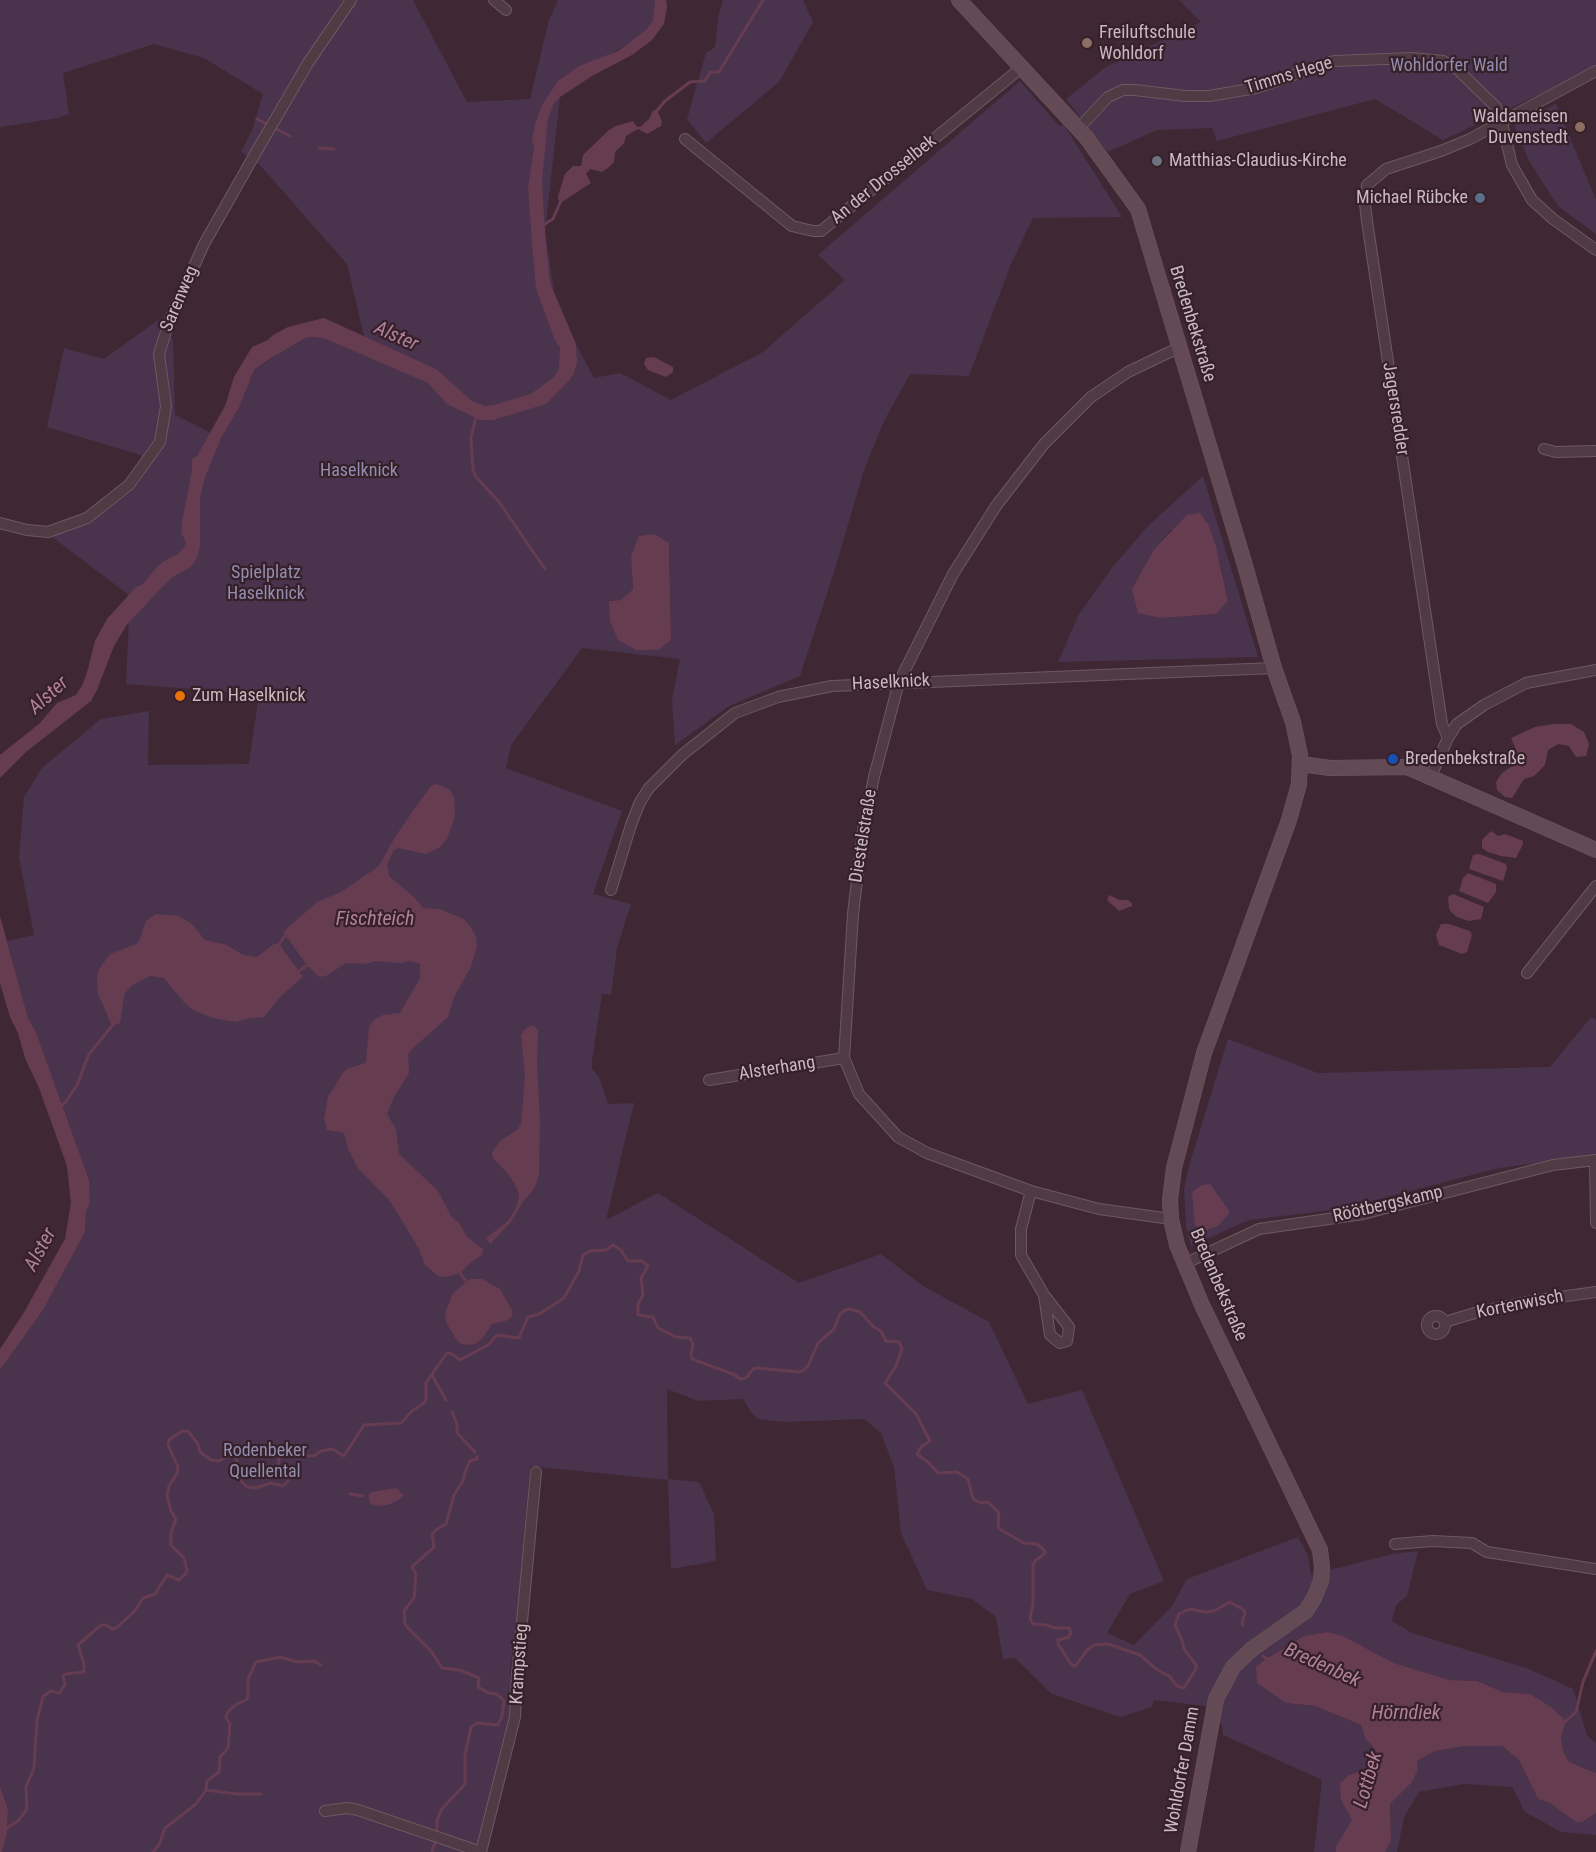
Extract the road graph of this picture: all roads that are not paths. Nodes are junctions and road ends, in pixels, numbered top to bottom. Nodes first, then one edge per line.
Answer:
1 (351, 0) edge
2 (494, 0) edge
3 (959, 0) edge
4 (506, 10) dead end
5 (1022, 68) junction
6 (1596, 71) edge
7 (1502, 122) junction
8 (1079, 128) junction
9 (685, 139) dead end
10 (1596, 250) edge
11 (1180, 347) junction
12 (1544, 449) dead end
13 (1596, 451) edge
14 (0, 523) edge
15 (1274, 668) junction
16 (1596, 670) edge
17 (898, 682) junction
18 (1448, 738) junction
19 (1300, 764) junction
20 (1431, 776) junction
21 (1596, 850) edge
22 (1596, 886) edge
23 (611, 890) dead end
24 (1527, 972) dead end
25 (844, 1058) junction
26 (709, 1080) dead end
27 (1596, 1160) edge
28 (1031, 1191) junction
29 (1171, 1219) junction
30 (1596, 1223) edge
31 (1184, 1264) junction
32 (1596, 1292) edge
33 (1044, 1295) dead end
34 (1445, 1322) dead end
35 (536, 1472) dead end
36 (1395, 1544) dead end
37 (1596, 1569) edge
38 (1264, 1641) joint
39 (325, 1811) dead end
40 (481, 1852) edge
41 (1188, 1852) edge

1 - 14 street, Sarenweg
2 - 4 street
3 - 5 street, Bredenbekstraße
5 - 8 street, Bredenbekstraße
5 - 9 street, An der Drosselbek
6 - 7 street, Jagersredder
7 - 8 street, Timms Hege
7 - 10 street, Timms Hege
7 - 18 street, Jagersredder
8 - 11 street, Bredenbekstraße
11 - 15 street, Bredenbekstraße
11 - 17 street, Diestelstraße
12 - 13 street
15 - 17 street, Haselknick
15 - 19 street, Bredenbekstraße
16 - 18 street
17 - 23 street, Haselknick
17 - 25 street, Diestelstraße
18 - 20 street
19 - 20 street
19 - 29 street, Bredenbekstraße
20 - 21 street
22 - 24 street
25 - 26 street, Alsterhang
25 - 28 street, Diestelstraße
27 - 30 street
27 - 31 street, Röötbergskamp
28 - 29 street, Diestelstraße
28 - 33 street
29 - 31 street, Bredenbekstraße
31 - 38 street, Bredenbekstraße
32 - 34 street, Kortenwisch
35 - 40 street, Krampstieg
36 - 37 street
38 - 41 street, Wohldorfer Damm
39 - 40 street

